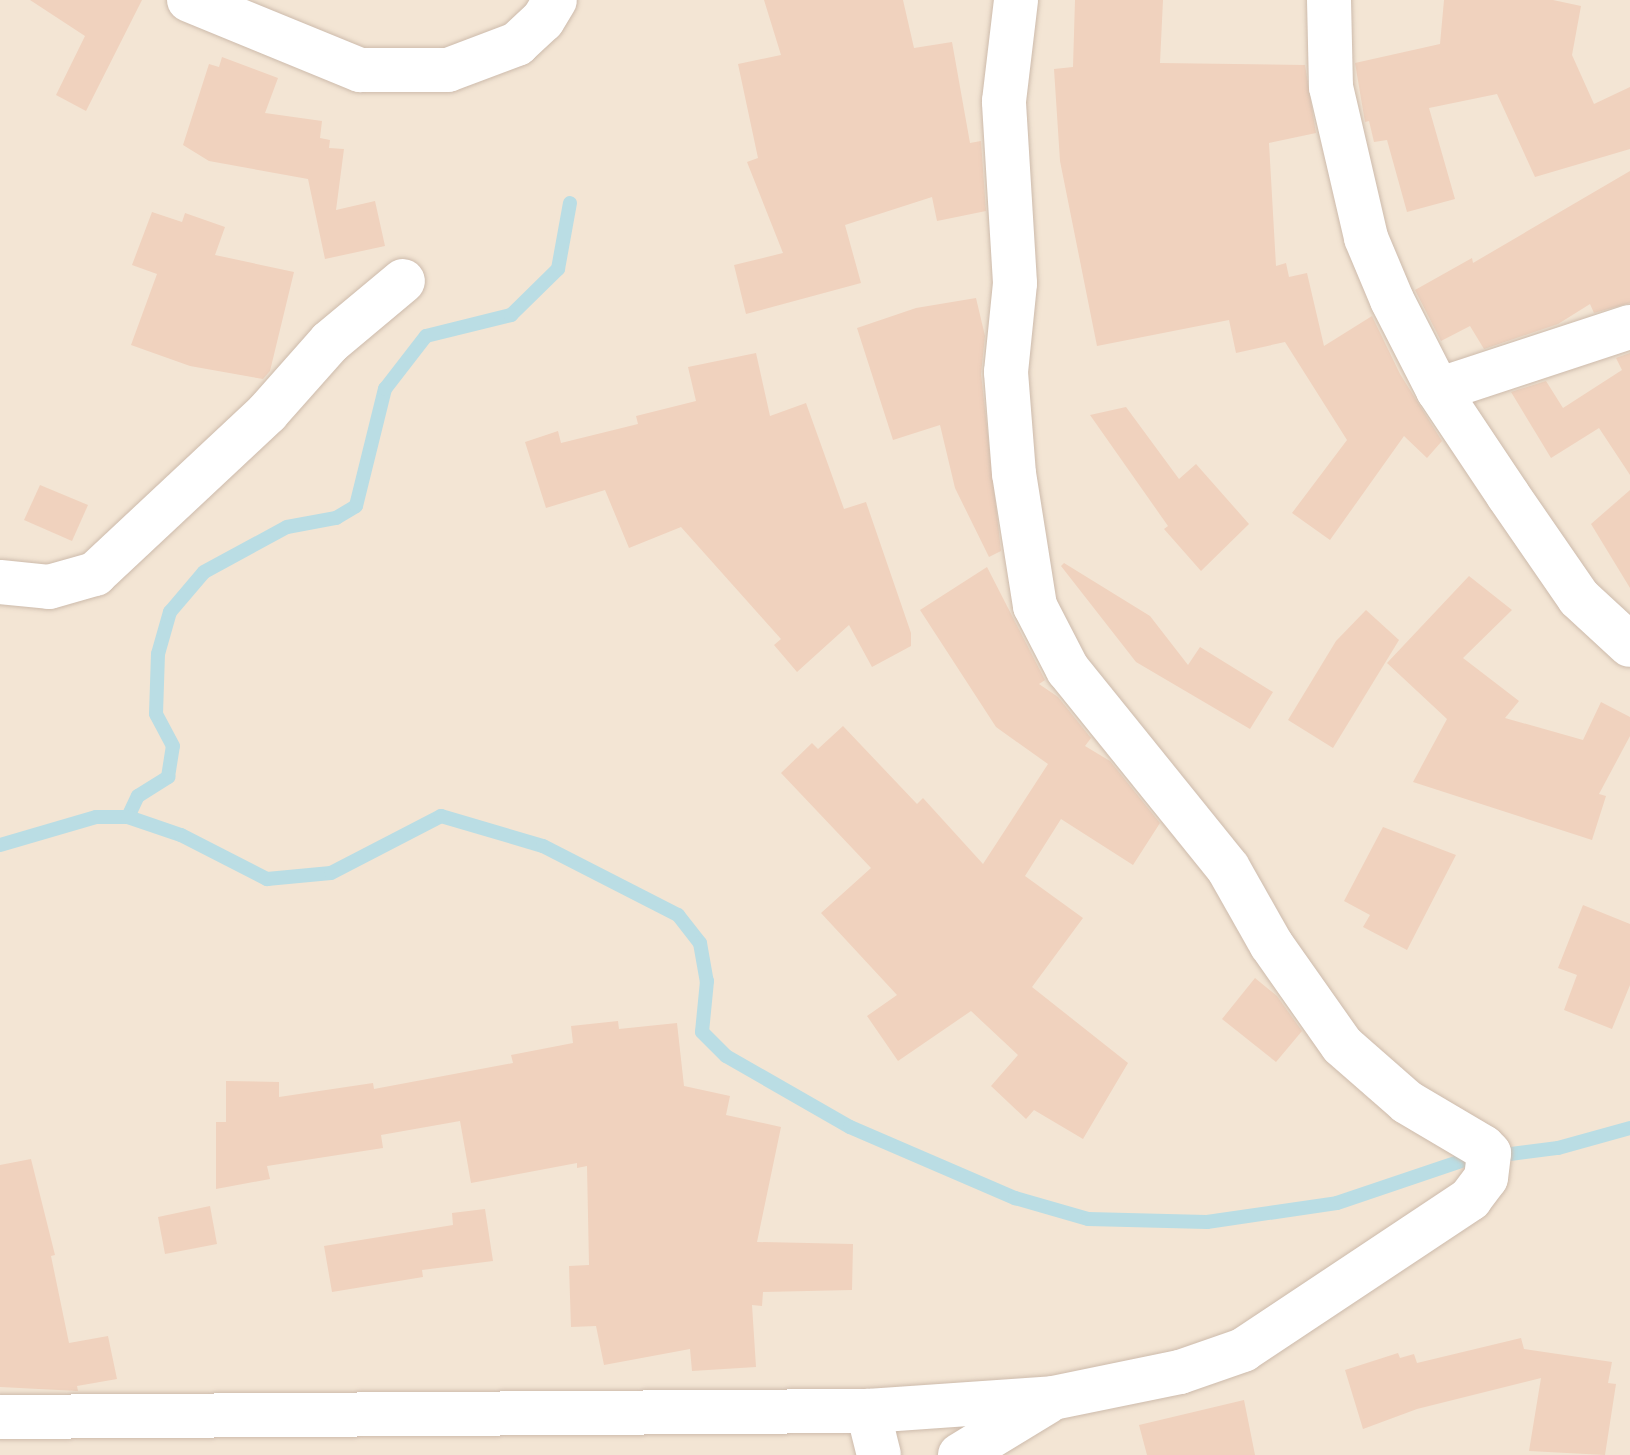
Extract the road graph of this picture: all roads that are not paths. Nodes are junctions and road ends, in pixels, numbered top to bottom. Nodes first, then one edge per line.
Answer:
1 (189, 0) edge
2 (555, 0) edge
3 (1016, 0) edge
4 (1329, 0) edge
5 (403, 281) dead end
6 (1630, 327) edge
7 (1438, 390) junction
8 (0, 582) edge
9 (1630, 645) edge
10 (1053, 1398) junction
11 (868, 1411) junction
12 (0, 1417) edge
13 (879, 1455) edge
14 (960, 1455) edge

1 - 2 street
3 - 10 street
4 - 7 street
5 - 8 street
6 - 7 street
7 - 9 street
10 - 11 street
10 - 14 street
11 - 12 street
11 - 13 street

